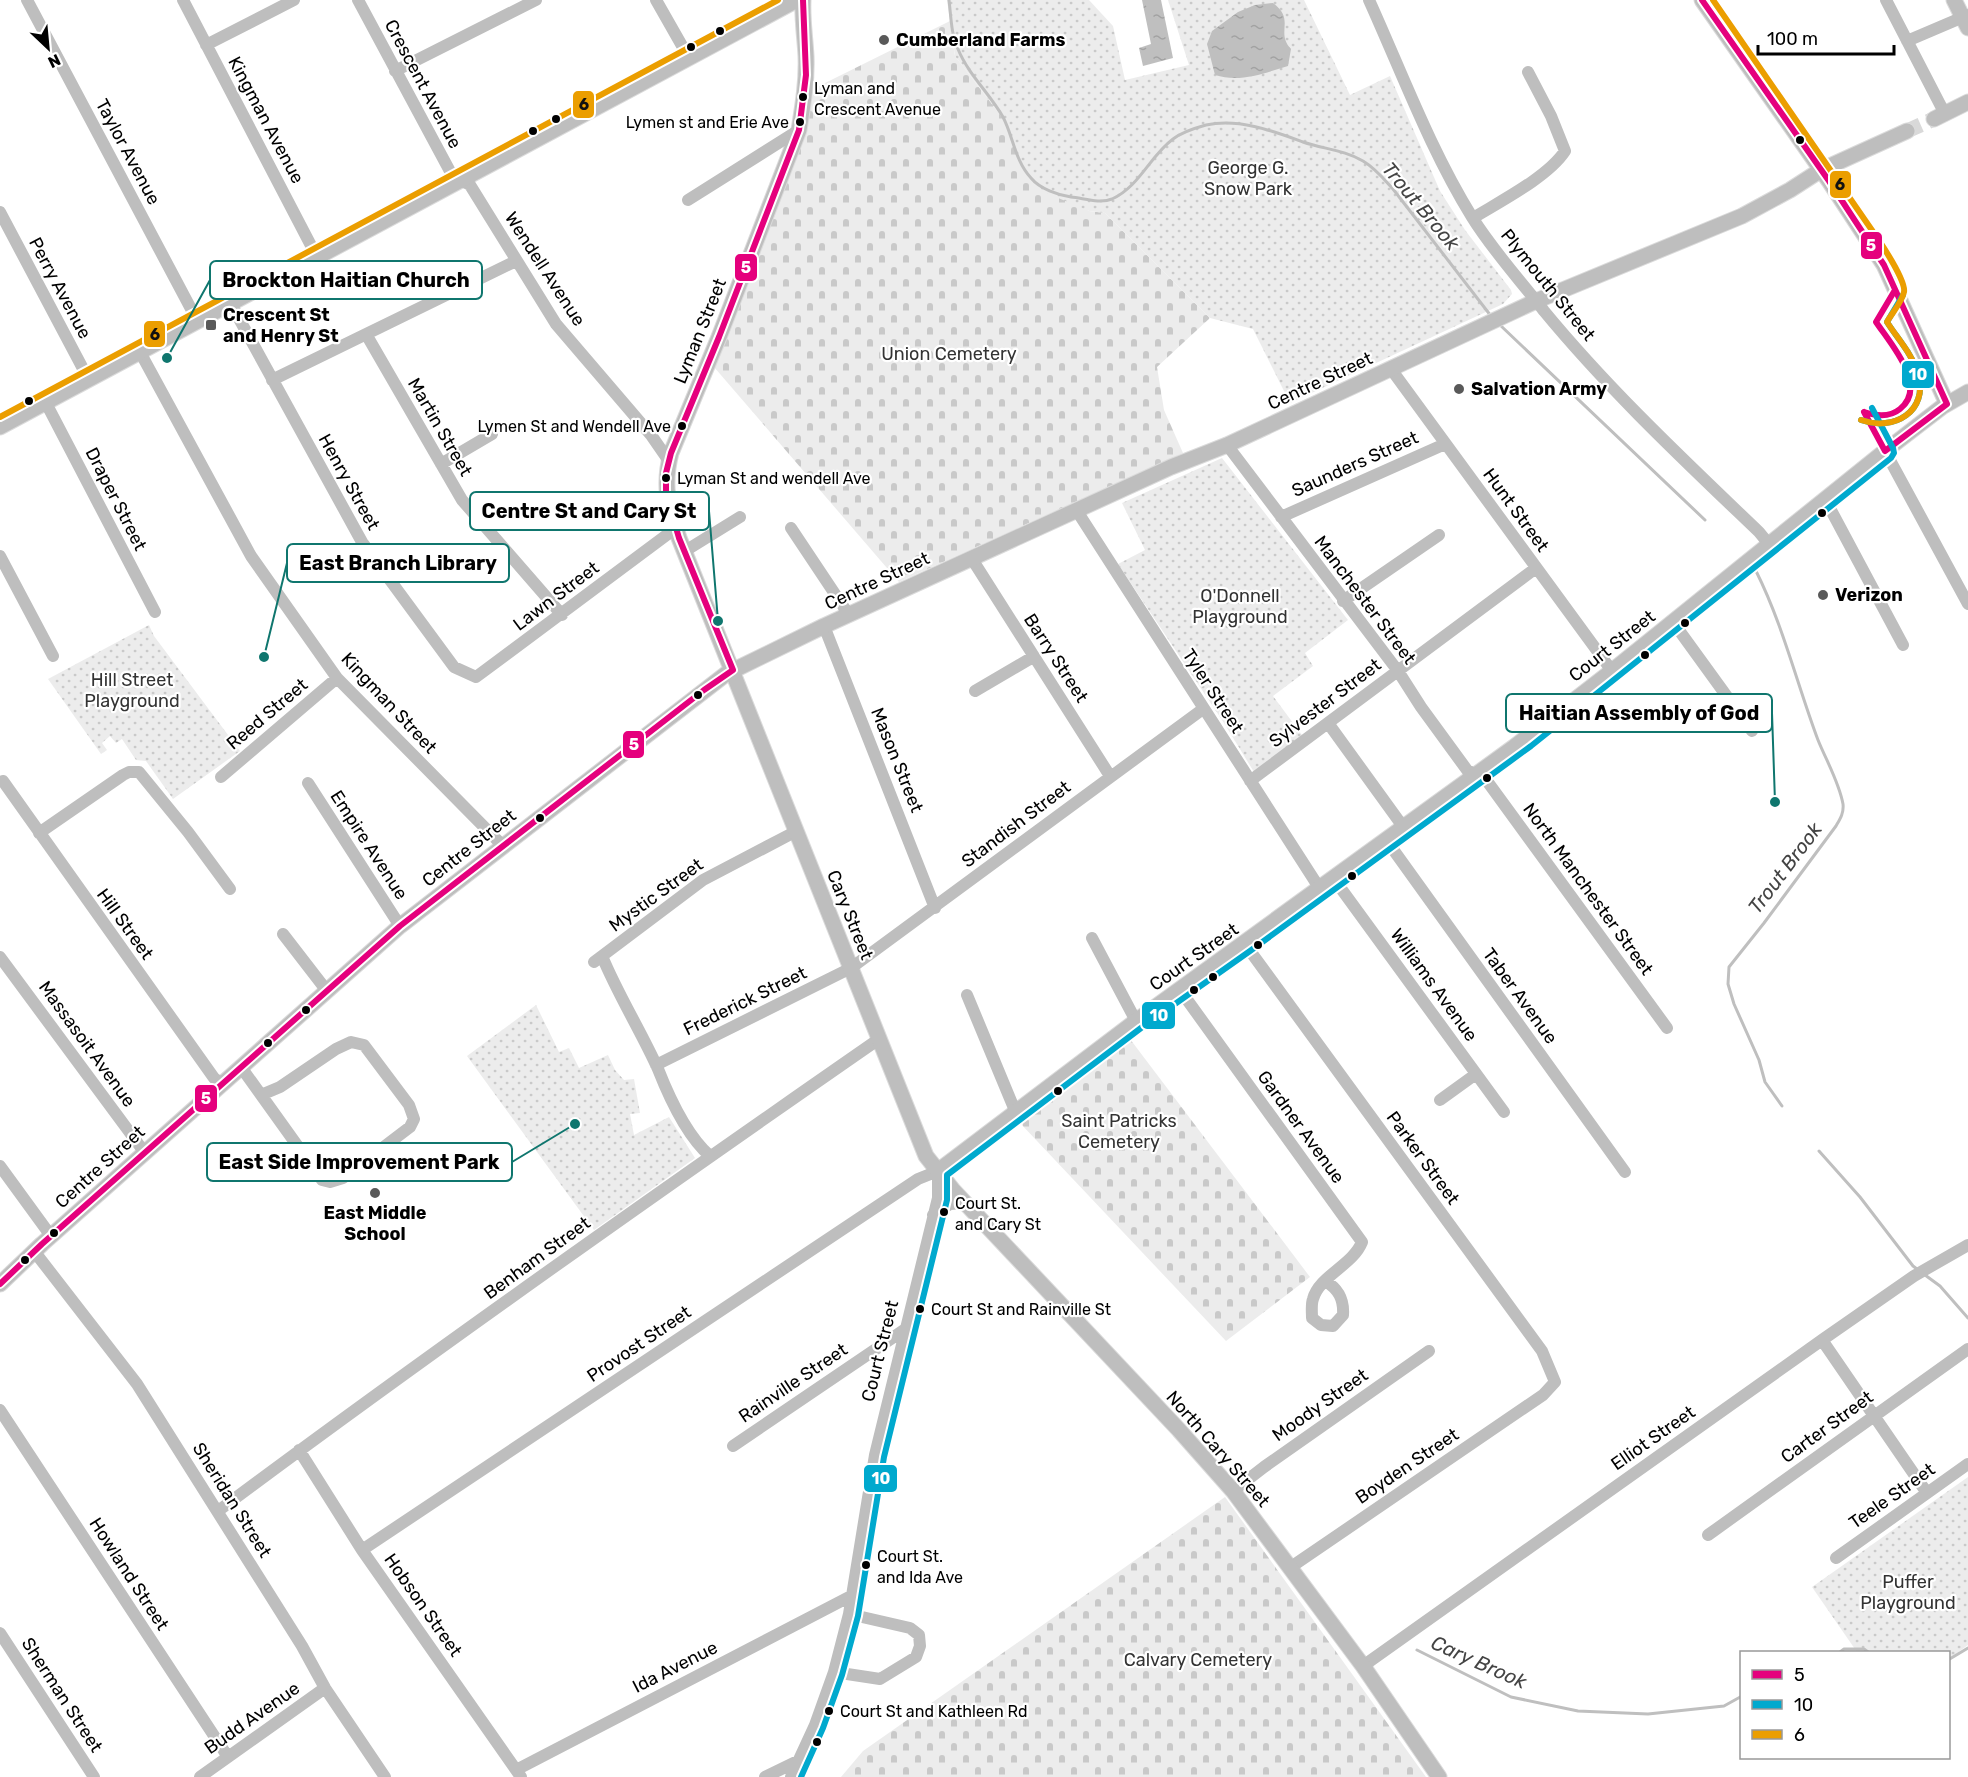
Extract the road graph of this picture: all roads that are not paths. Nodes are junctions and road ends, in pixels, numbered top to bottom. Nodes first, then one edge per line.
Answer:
1 (27, 0) edge
2 (183, 0) edge
3 (294, 0) edge
4 (358, 0) edge
5 (536, 0) edge
6 (656, 0) edge
7 (797, 0) edge
8 (803, 0) edge
9 (1369, 0) edge
10 (1702, 0) edge
11 (1886, 0) edge
12 (1954, 0) edge
13 (1966, 20) edge
14 (1907, 41) junction
15 (206, 45) junction
16 (689, 58) junction
17 (395, 71) junction
18 (1528, 72) dead end
19 (1968, 102) edge
20 (1939, 116) joint
21 (799, 130) junction
22 (1907, 131) tunnel mouth
23 (1821, 170) junction
24 (461, 180) junction
25 (688, 200) dead end
26 (0, 213) edge
27 (1473, 218) junction
28 (317, 257) junction
29 (516, 261) junction
30 (1536, 301) junction
31 (231, 304) junction
32 (198, 322) junction
33 (366, 334) junction
34 (140, 352) junction
35 (1391, 369) junction
36 (89, 380) junction
37 (272, 380) junction
38 (1968, 392) edge
39 (46, 402) junction
40 (1947, 404) junction
41 (0, 427) edge
42 (492, 434) dead end
43 (1444, 444) junction
44 (1227, 445) junction
45 (1885, 450) junction
46 (669, 461) junction
47 (441, 464) junction
48 (1825, 499) junction
49 (1077, 511) junction
50 (740, 516) dead end
51 (1281, 517) junction
52 (675, 526) junction
53 (791, 528) dead end
54 (1439, 535) dead end
55 (1768, 543) junction
56 (685, 551) junction
57 (0, 556) edge
58 (972, 559) junction
59 (1536, 568) junction
60 (1343, 602) junction
61 (1968, 604) edge
62 (154, 612) dead end
63 (562, 615) junction
64 (849, 615) junction
65 (1674, 622) junction
66 (824, 626) junction
67 (1903, 645) dead end
68 (53, 656) dead end
69 (1033, 657) junction
70 (454, 667) joint
71 (733, 670) junction
72 (1398, 671) junction
73 (1612, 671) junction
74 (337, 678) junction
75 (975, 691) dead end
76 (1203, 709) junction
77 (1328, 723) junction
78 (1752, 731) dead end
79 (1476, 774) junction
80 (1110, 776) junction
81 (221, 777) dead end
82 (3, 781) dead end
83 (1250, 781) junction
84 (308, 783) dead end
85 (1404, 828) junction
86 (39, 833) junction
87 (797, 833) junction
88 (1387, 841) junction
89 (503, 846) junction
90 (1334, 879) junction
91 (1320, 889) junction
92 (230, 890) dead end
93 (935, 908) junction
94 (400, 926) junction
95 (283, 934) dead end
96 (1092, 938) dead end
97 (1245, 944) junction
98 (0, 957) edge
99 (850, 968) junction
100 (1180, 990) junction
101 (327, 991) junction
102 (967, 995) dead end
103 (1136, 1021) junction
104 (1667, 1028) dead end
105 (879, 1039) junction
106 (656, 1065) junction
107 (241, 1067) junction
108 (1476, 1074) junction
109 (222, 1084) junction
110 (261, 1095) junction
111 (1440, 1100) dead end
112 (1503, 1112) dead end
113 (1016, 1113) junction
114 (145, 1153) junction
115 (710, 1156) junction
116 (0, 1166) edge
117 (938, 1171) junction
118 (1624, 1172) dead end
119 (966, 1203) junction
120 (933, 1215) junction
121 (51, 1236) junction
122 (1968, 1245) edge
123 (34, 1251) junction
124 (1325, 1281) dead end
125 (0, 1284) edge
126 (904, 1330) junction
127 (1822, 1340) junction
128 (1968, 1349) edge
129 (1429, 1351) dead end
130 (1543, 1395) joint
131 (0, 1410) edge
132 (1874, 1415) junction
133 (733, 1446) dead end
134 (299, 1450) junction
135 (1968, 1464) edge
136 (1233, 1491) junction
137 (1927, 1493) junction
138 (218, 1511) junction
139 (1708, 1535) dead end
140 (363, 1550) junction
141 (1836, 1558) dead end
142 (1291, 1567) junction
143 (851, 1596) junction
144 (849, 1614) junction
145 (0, 1634) edge
146 (1363, 1666) junction
147 (834, 1672) junction
148 (325, 1688) junction
149 (228, 1757) junction
150 (800, 1760) junction
151 (518, 1773) edge
152 (94, 1777) edge
153 (200, 1777) edge
154 (385, 1777) edge
155 (765, 1777) edge
156 (791, 1777) edge
157 (1439, 1777) edge

1 - 32 street, Taylor Avenue
2 - 15 street, Kingman Avenue
3 - 15 street
4 - 17 street, Crescent Avenue
5 - 17 street
6 - 16 street
7 - 16 main road
8 - 21 main road, Lyman Street
9 - 27 street, Plymouth Street
10 - 23 main road
11 - 14 street
12 - 13 main road
13 - 14 street
14 - 20 street
15 - 28 street, Kingman Avenue
16 - 24 main road
17 - 24 street, Crescent Avenue
18 - 27 street
19 - 20 main road
21 - 25 street
21 - 46 main road, Lyman Street
22 - 23 main road, Centre Street
23 - 30 main road, Centre Street
23 - 40 main road
24 - 28 main road
24 - 29 street, Wendell Avenue
26 - 36 street, Perry Avenue
27 - 30 street, Plymouth Street
28 - 31 main road
29 - 33 street
29 - 46 street, Wendell Avenue
30 - 35 main road, Centre Street
30 - 55 street, Plymouth Street
31 - 32 main road
31 - 37 street, Henry Street
32 - 34 main road
33 - 37 street
33 - 47 street, Martin Street
34 - 36 main road
34 - 74 street, Kingman Street
35 - 43 street, Hunt Street
35 - 44 main road, Centre Street
36 - 39 main road
37 - 70 street, Henry Street
38 - 40 main road, Court Street
39 - 41 main road
39 - 62 street, Draper Street
40 - 45 main road, Court Street
42 - 47 street
43 - 51 street, Saunders Street
43 - 59 street, Hunt Street
44 - 49 main road, Centre Street
44 - 51 street, Manchester Street
45 - 48 main road, Court Street
45 - 61 street
46 - 52 main road, Lyman Street
47 - 63 street, Martin Street
48 - 55 main road, Court Street
48 - 67 street
49 - 58 main road, Centre Street
49 - 76 street, Tyler Street
50 - 56 street
51 - 60 street, Manchester Street
52 - 56 main road, Lyman Street
52 - 63 street, Lawn Street
53 - 64 street
54 - 60 street
55 - 65 main road, Court Street
56 - 71 main road, Lyman Street
57 - 68 street
58 - 64 main road, Centre Street
58 - 69 street, Barry Street
59 - 72 street, Sylvester Street
59 - 73 street, Hunt Street
60 - 72 street, Manchester Street
63 - 70 street, Lawn Street
64 - 66 main road, Centre Street
65 - 73 main road, Court Street
65 - 78 street
66 - 71 main road, Centre Street
66 - 93 street, Mason Street
69 - 75 street
69 - 80 street, Barry Street
71 - 87 main road, Cary Street
71 - 89 main road, Centre Street
72 - 77 street, Sylvester Street
72 - 79 street, Manchester Street
73 - 79 main road, Court Street
74 - 81 street, Reed Street
74 - 89 street, Kingman Street
76 - 80 street, Standish Street
76 - 83 street, Tyler Street
77 - 83 street, Sylvester Street
77 - 85 street
79 - 85 main road, Court Street
79 - 104 street, North Manchester Street
80 - 93 street, Standish Street
82 - 86 street, Hill Street
83 - 91 street, Tyler Street
84 - 94 street, Empire Avenue
85 - 88 main road, Court Street
86 - 92 street
86 - 109 street, Hill Street
87 - 99 main road, Cary Street
87 - 106 street, Mystic Street
88 - 90 main road, Court Street
88 - 118 street, Taber Avenue
89 - 94 main road, Centre Street
90 - 91 main road, Court Street
90 - 108 street, Williams Avenue
91 - 97 main road, Court Street
93 - 99 street, Standish Street
94 - 101 main road, Centre Street
95 - 101 street
96 - 103 street
97 - 100 main road, Court Street
97 - 130 street, Parker Street
98 - 114 street, Massasoit Avenue
99 - 105 main road, Cary Street
99 - 106 street, Frederick Street
100 - 103 main road, Court Street
100 - 124 street, Gardner Avenue
101 - 107 main road, Centre Street
102 - 113 street
103 - 113 main road, Court Street
105 - 115 street, Benham Street
105 - 117 main road, Cary Street
106 - 115 street
107 - 109 main road, Centre Street
107 - 110 street
108 - 111 street
108 - 112 street, Williams Avenue
109 - 114 main road, Centre Street
110 - 110 street
113 - 117 main road, Court Street
114 - 121 main road, Centre Street
115 - 134 street, Benham Street
116 - 121 street
117 - 119 main road, North Cary Street
117 - 120 street, Court Street
117 - 140 street, Provost Street
119 - 120 street
119 - 136 main road, North Cary Street
120 - 126 street, Court Street
121 - 123 main road, Centre Street
122 - 127 street, Elliot Street
123 - 125 main road, Centre Street
123 - 138 street, Sheridan Street
126 - 133 street, Rainville Street
126 - 143 street, Court Street
127 - 132 street
127 - 146 street, Elliot Street
128 - 132 street, Carter Street
129 - 136 street, Moody Street
130 - 142 street, Boyden Street
131 - 149 street, Howland Street
132 - 137 street
132 - 139 street, Carter Street
134 - 138 street, Benham Street
134 - 140 street, Hobson Street
135 - 137 street, Teele Street
136 - 142 main road, North Cary Street
137 - 141 street, Teele Street
138 - 148 street, Sheridan Street
140 - 151 street, Hobson Street
142 - 146 main road, North Cary Street
143 - 144 street, Court Street
143 - 151 street, Ida Avenue
144 - 147 street, Court Street
144 - 147 street
145 - 152 street, Sherman Street
146 - 157 main road, North Cary Street
147 - 150 street, Court Street
148 - 149 street, Budd Avenue
148 - 154 street, Sheridan Street
149 - 153 street, Budd Avenue
150 - 155 street
150 - 156 street, Court Street

